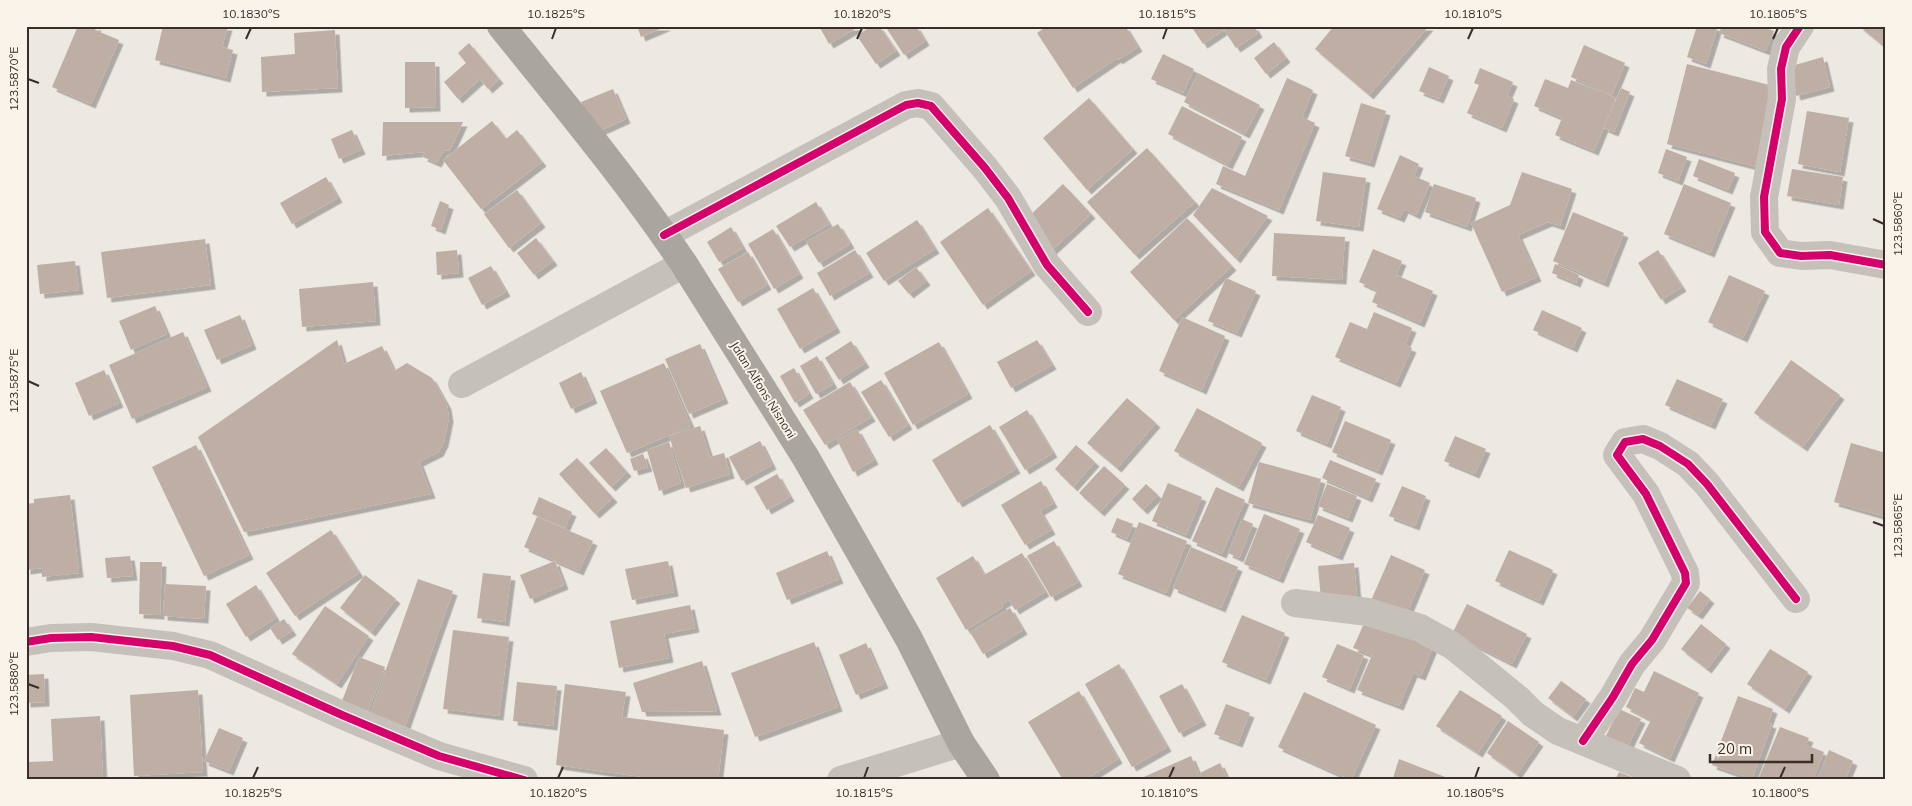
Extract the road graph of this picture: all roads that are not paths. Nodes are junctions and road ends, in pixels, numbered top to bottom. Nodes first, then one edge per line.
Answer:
1 (501, 26) edge
2 (1800, 26) edge
3 (664, 235) junction
4 (684, 264) junction
5 (1886, 266) edge
6 (1088, 312) dead end
7 (462, 384) dead end
8 (1796, 599) dead end
9 (1295, 603) dead end
10 (26, 642) edge
11 (1582, 741) junction
12 (961, 743) junction
13 (524, 780) edge
14 (841, 780) edge
15 (986, 780) edge
16 (1677, 780) edge

1 - 3 main road, Jalan Alfons Nisnoni
2 - 5 street
3 - 4 main road, Jalan Alfons Nisnoni
3 - 6 street
4 - 7 street
4 - 12 main road, Jalan Alfons Nisnoni
8 - 11 street
9 - 11 street
10 - 13 street
11 - 16 street
12 - 14 street
12 - 15 main road, Jalan Alfons Nisnoni

